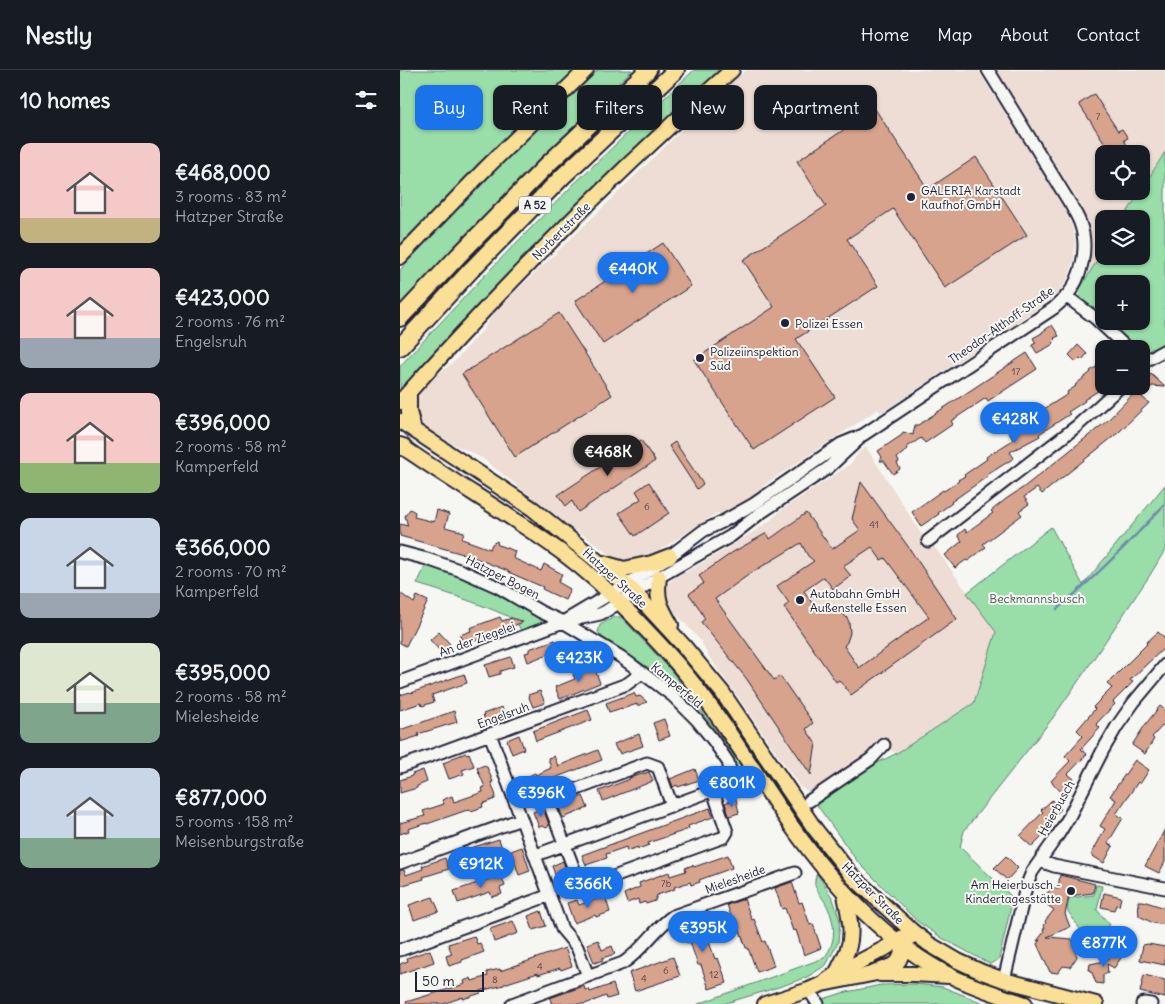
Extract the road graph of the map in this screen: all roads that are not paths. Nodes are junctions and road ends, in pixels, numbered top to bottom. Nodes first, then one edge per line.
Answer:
1 (586, 70) edge
2 (648, 70) edge
3 (676, 70) edge
4 (732, 70) edge
5 (988, 70) edge
6 (400, 257) edge
7 (1066, 296) junction
8 (400, 318) edge
9 (1118, 340) edge
10 (400, 347) edge
11 (1165, 350) edge
12 (1150, 358) edge
13 (1111, 395) edge
14 (404, 397) edge
15 (400, 421) edge
16 (414, 430) junction
17 (863, 435) junction
18 (401, 446) edge
19 (928, 541) dead end
20 (400, 552) edge
21 (670, 556) junction
22 (598, 562) junction
23 (659, 577) junction
24 (630, 589) junction
25 (615, 598) junction
26 (563, 622) junction
27 (683, 645) junction
28 (1165, 665) edge
29 (642, 673) junction
30 (400, 682) edge
31 (490, 734) junction
32 (884, 745) dead end
33 (400, 767) edge
34 (713, 791) junction
35 (804, 804) junction
36 (776, 805) junction
37 (672, 806) junction
38 (521, 819) junction
39 (565, 845) junction
40 (536, 855) junction
41 (1040, 861) junction
42 (400, 863) edge
43 (795, 872) dead end
44 (1165, 888) edge
45 (845, 894) junction
46 (550, 895) junction
47 (912, 931) junction
48 (901, 944) junction
49 (400, 950) edge
50 (836, 974) junction
51 (872, 974) junction
52 (588, 976) junction
53 (952, 976) junction
54 (1004, 980) junction
55 (822, 984) junction
56 (809, 990) junction
57 (1073, 1001) edge
58 (512, 1004) edge
59 (765, 1004) edge
60 (818, 1004) edge
61 (1025, 1004) edge
62 (1096, 1004) edge
63 (1142, 1004) edge
64 (1151, 1004) edge

1 - 6 main road
2 - 8 highway, A 52
3 - 10 highway, A 52
4 - 14 main road, Norbertstraße
5 - 7 street, Theodor-Althoff-Straße
7 - 9 street
7 - 17 street, Theodor-Althoff-Straße
11 - 12 street
13 - 19 street
14 - 16 main road
15 - 16 main road, Hatzper Straße
16 - 22 main road, Hatzper Straße
17 - 21 street, Theodor-Althoff-Straße
17 - 23 street, Theodor-Althoff-Straße
18 - 25 main road, Hatzper Straße
20 - 26 street, Hatzper Bogen
21 - 22 main road
21 - 24 street, Theodor-Althoff-Straße
22 - 24 main road, Hatzper Straße
23 - 24 street, Theodor-Althoff-Straße
23 - 27 main road
24 - 25 street, Theodor-Althoff-Straße
24 - 27 main road, Hatzper Straße
25 - 26 street, An der Ziegelei
25 - 36 main road, Hatzper Straße
26 - 29 street, Kamperfeld
26 - 30 street, An der Ziegelei
27 - 35 main road, Hatzper Straße
28 - 41 street, Heierbusch
29 - 31 street, Engelsruh
29 - 34 street, Kamperfeld
31 - 33 street, Engelsruh
31 - 38 street
32 - 35 street
34 - 37 street, Kamperfeld
34 - 39 street
35 - 36 street
35 - 47 main road, Hatzper Straße
36 - 45 main road, Hatzper Straße
37 - 39 street, Kamperfeld
37 - 39 street
38 - 40 street
38 - 42 street
39 - 40 street, Kamperfeld
40 - 46 street
41 - 44 street
41 - 54 street, Heierbusch
43 - 52 street, Mielesheide
45 - 48 main road, Hatzper Straße
45 - 50 main road
46 - 49 street
46 - 52 street
47 - 48 main road
47 - 54 main road, Hatzper Straße
48 - 50 main road
48 - 51 main road
48 - 53 main road, Hatzper Straße
50 - 55 main road
51 - 53 main road
51 - 55 main road
52 - 58 street, Mielesheide
53 - 61 main road
54 - 57 main road, Hatzper Straße
55 - 56 main road
56 - 59 main road
56 - 60 street
57 - 62 main road, Hatzper Straße
63 - 64 street

